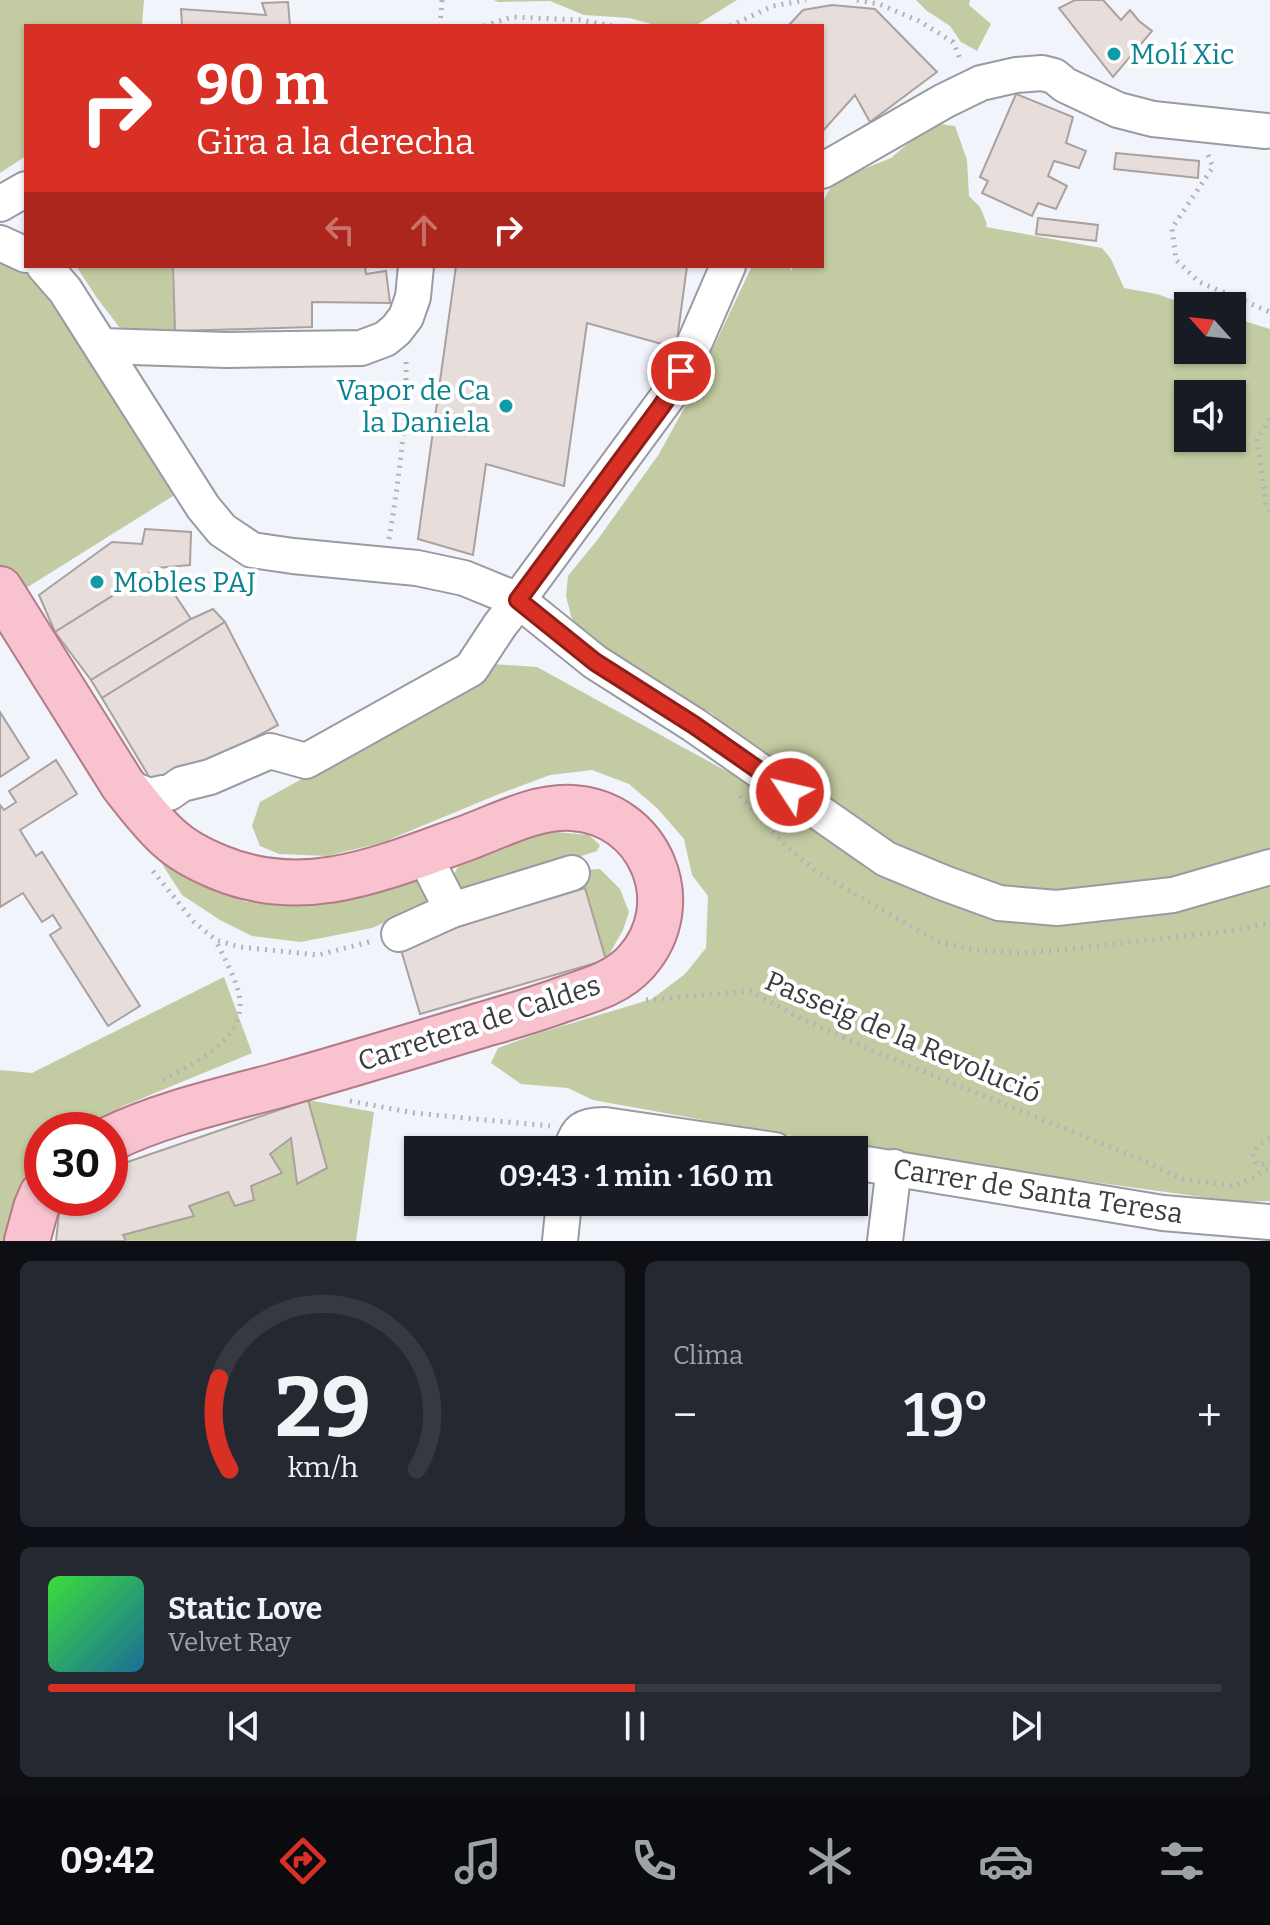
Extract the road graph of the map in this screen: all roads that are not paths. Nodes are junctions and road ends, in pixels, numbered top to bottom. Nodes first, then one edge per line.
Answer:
1 (1266, 131) dead end
2 (824, 170) edge
3 (24, 190) edge
4 (0, 204) edge
5 (0, 243) edge
6 (24, 254) edge
7 (46, 268) edge
8 (416, 268) edge
9 (727, 268) edge
10 (101, 346) junction
11 (0, 589) edge
12 (514, 606) junction
13 (123, 785) junction
14 (423, 853) junction
15 (1270, 867) edge
16 (572, 873) dead end
17 (452, 910) junction
18 (399, 934) road end
19 (128, 1130) edge
20 (579, 1136) edge
21 (680, 1136) edge
22 (868, 1164) edge
23 (894, 1167) junction
24 (34, 1216) edge
25 (563, 1216) edge
26 (1270, 1222) edge
27 (1210, 1230) edge
28 (27, 1241) edge
29 (560, 1241) edge
30 (885, 1241) edge

1 - 2 street
3 - 4 street
5 - 6 street
7 - 10 street
8 - 10 street
9 - 12 street
10 - 12 street
11 - 13 main road, Carretera de Caldes
12 - 13 street
12 - 15 street
13 - 14 main road, Carretera de Caldes
14 - 17 street
14 - 19 main road, Carretera de Caldes
16 - 17 street
17 - 18 street
20 - 21 street
22 - 23 street, Carrer de Santa Teresa
23 - 27 street, Carrer de Santa Teresa
23 - 30 street
24 - 28 main road
25 - 29 street
26 - 27 street, Carrer de Santa Teresa

